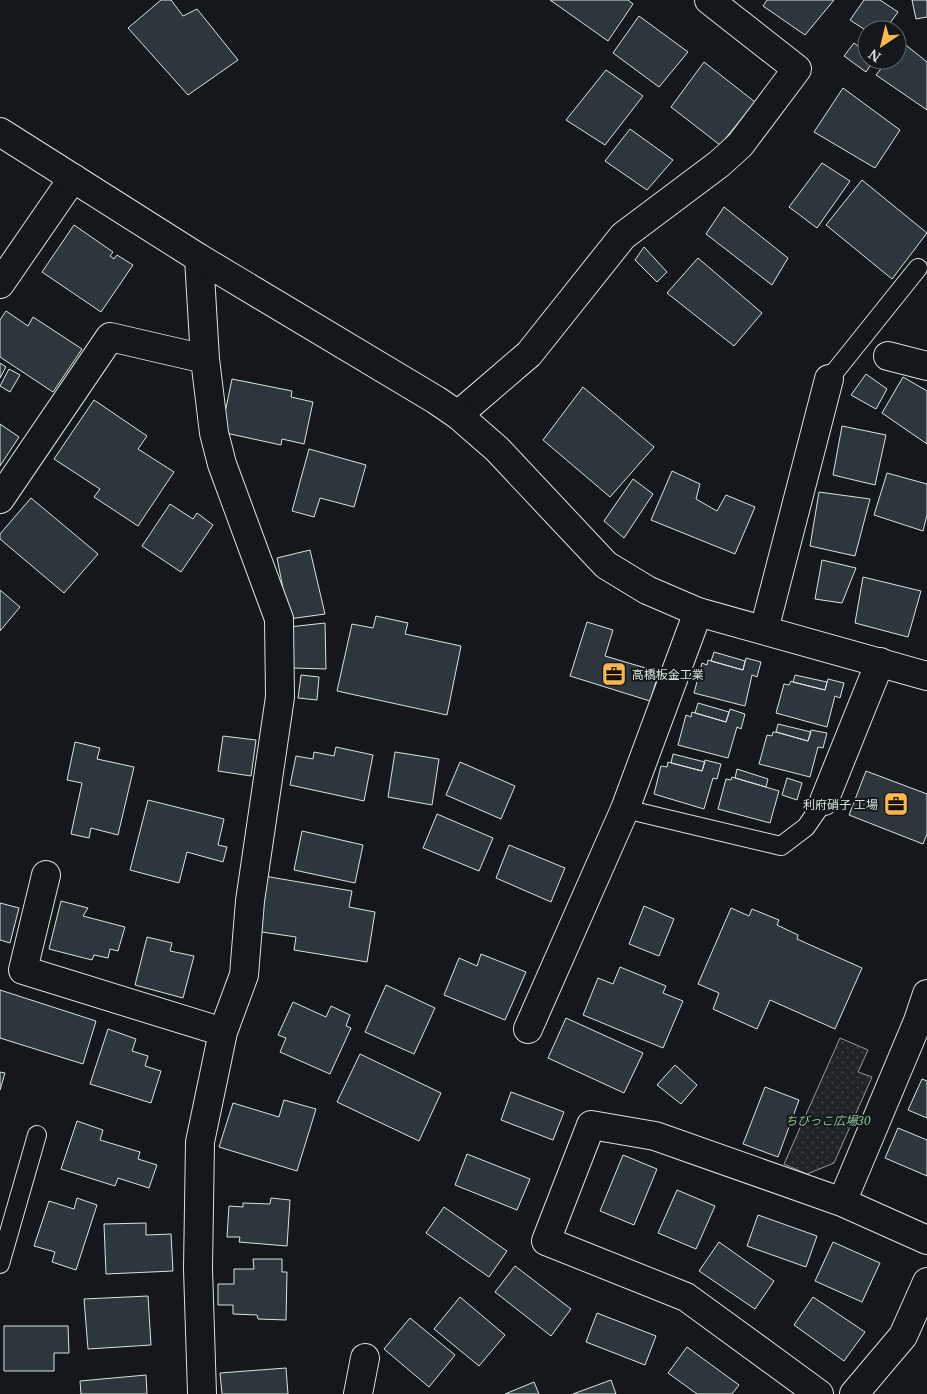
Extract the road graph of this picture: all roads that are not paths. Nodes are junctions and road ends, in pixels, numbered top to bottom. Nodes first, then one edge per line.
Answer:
1 (709, 0) edge
2 (0, 132) edge
3 (73, 178) junction
4 (199, 258) junction
5 (918, 268) dead end
6 (0, 284) edge
7 (888, 356) dead end
8 (205, 359) junction
9 (927, 366) edge
10 (829, 379) joint
11 (458, 415) junction
12 (0, 499) edge
13 (698, 612) junction
14 (764, 630) junction
15 (880, 662) junction
16 (927, 676) edge
17 (824, 801) joint
18 (625, 809) junction
19 (46, 875) dead end
20 (927, 994) edge
21 (922, 1023) edge
22 (528, 1029) dead end
23 (223, 1032) junction
24 (37, 1135) dead end
25 (842, 1202) junction
26 (927, 1240) edge
27 (0, 1264) edge
28 (927, 1282) edge
29 (364, 1358) dead end
30 (202, 1394) edge
31 (358, 1394) edge
32 (819, 1394) edge
33 (854, 1394) edge

1 - 11 street
2 - 3 street
3 - 4 street
3 - 6 street
4 - 8 street
4 - 11 street
5 - 10 lane
7 - 9 street
8 - 12 street
8 - 23 street
10 - 14 street
11 - 13 street
13 - 14 street
13 - 18 street
14 - 15 street
15 - 16 street
15 - 17 street
17 - 18 lane
18 - 22 street
19 - 23 street
20 - 21 street
21 - 25 street
23 - 30 street
24 - 27 lane
25 - 26 street
25 - 32 street
28 - 33 street
29 - 31 street

